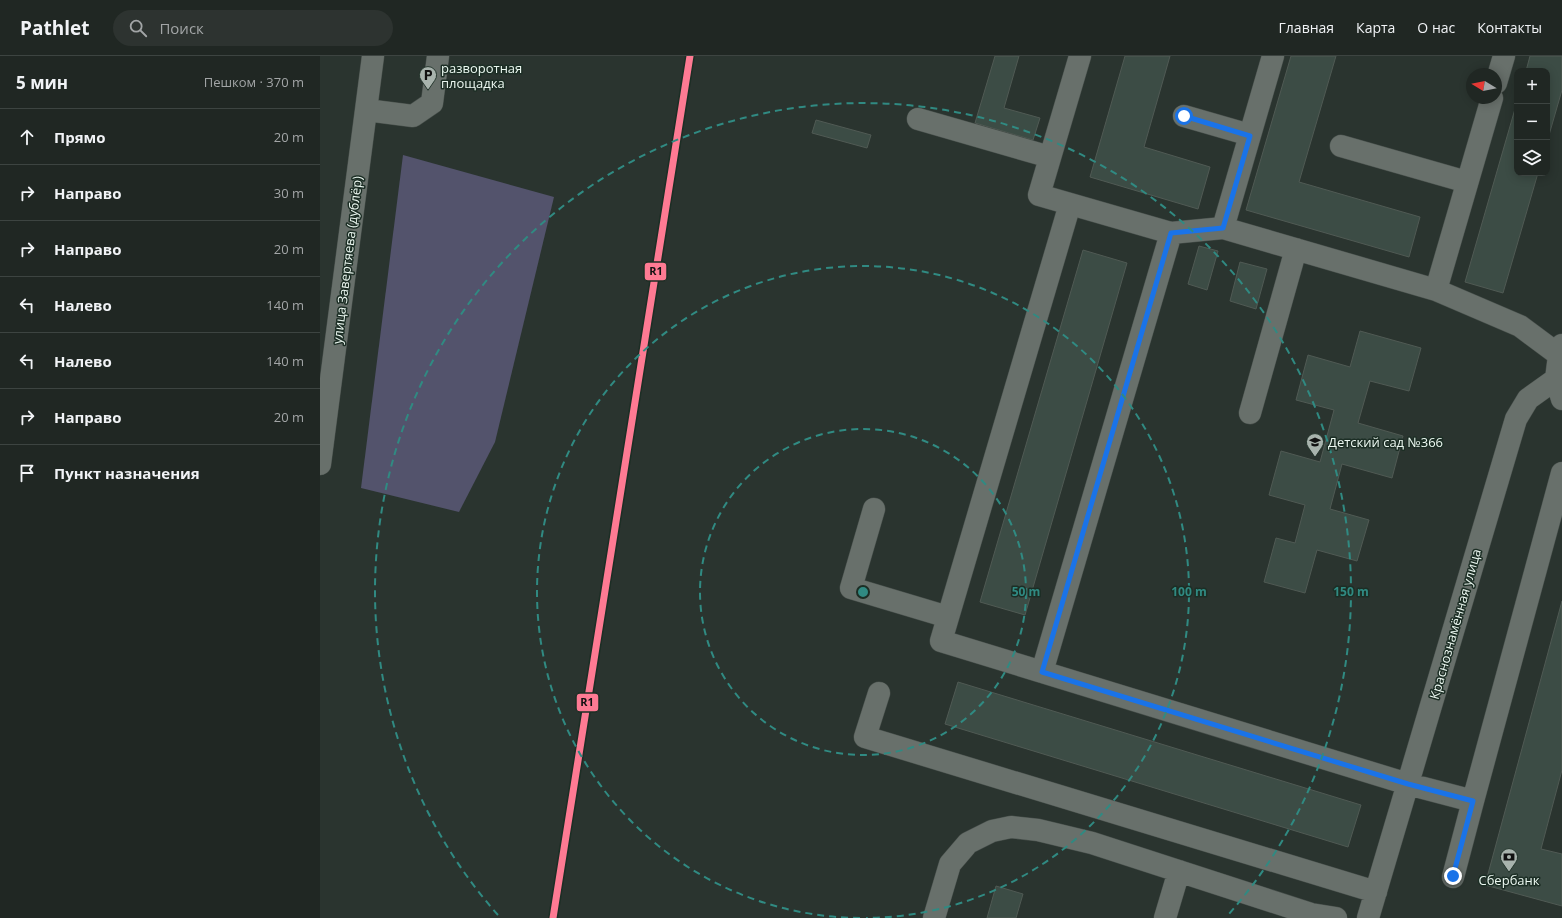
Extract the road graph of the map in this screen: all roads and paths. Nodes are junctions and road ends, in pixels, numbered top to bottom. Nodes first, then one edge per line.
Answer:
1 (373, 56) edge
2 (438, 56) edge
3 (1080, 56) edge
4 (1273, 56) edge
5 (1504, 56) edge
6 (1500, 68) edge
7 (1490, 104) edge
8 (366, 110) junction
9 (1184, 116) dead end
10 (918, 119) dead end
11 (1250, 136) junction
12 (1341, 146) dead end
13 (1050, 157) junction
14 (1467, 182) junction
15 (1070, 204) junction
16 (1223, 228) junction
17 (1171, 233) junction
18 (1296, 249) junction
19 (1436, 290) junction
20 (1560, 350) edge
21 (1559, 389) edge
22 (1250, 413) dead end
23 (321, 452) edge
24 (1562, 473) edge
25 (874, 509) dead end
26 (1555, 528) edge
27 (948, 616) junction
28 (1042, 672) junction
29 (879, 693) dead end
30 (1408, 784) junction
31 (1473, 801) junction
32 (1179, 871) junction
33 (1453, 876) dead end
34 (1376, 892) junction
35 (1367, 917) edge
36 (934, 918) edge
37 (1165, 918) edge
38 (1336, 918) edge

1 - 8 street, улица Завертяева (дублёр)
2 - 8 street
3 - 13 street
4 - 11 street
5 - 6 street
7 - 14 street
8 - 23 street, улица Завертяева (дублёр)
9 - 11 street
10 - 13 street
11 - 16 street
12 - 14 street
13 - 15 street
14 - 19 street
15 - 17 street
15 - 27 street
16 - 17 street
16 - 18 street
17 - 28 street
18 - 19 street
18 - 22 street
19 - 20 street
20 - 21 street, Краснознамённая улица
21 - 30 street, Краснознамённая улица
24 - 26 street
25 - 27 street
26 - 31 street
27 - 28 street
28 - 30 street
29 - 34 street
30 - 31 street
30 - 34 street, Краснознамённая улица
31 - 33 street
32 - 36 street
32 - 37 street
32 - 38 street
34 - 35 street, Краснознамённая улица

